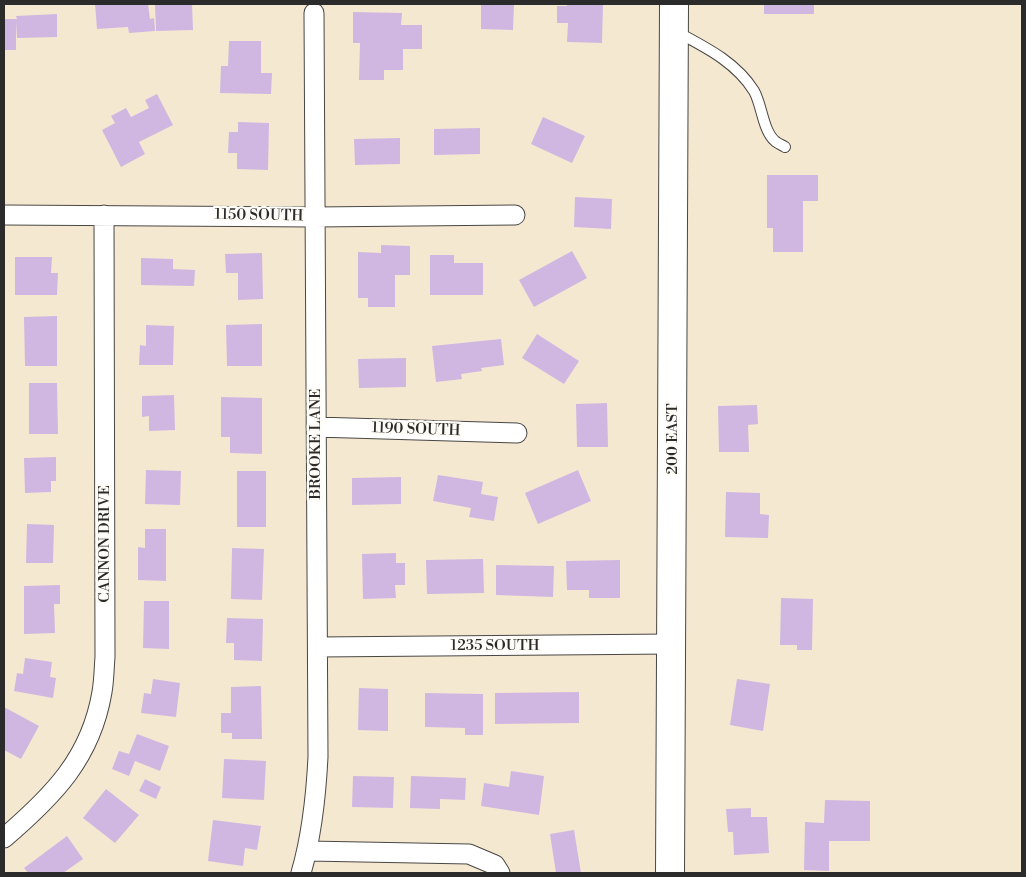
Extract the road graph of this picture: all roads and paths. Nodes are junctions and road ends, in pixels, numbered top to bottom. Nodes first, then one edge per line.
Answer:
1 (674, 4) edge
2 (314, 13) dead end
3 (674, 31) junction
4 (785, 147) dead end
5 (104, 214) junction
6 (4, 215) edge
7 (515, 215) dead end
8 (315, 217) junction
9 (316, 426) junction
10 (517, 433) dead end
11 (672, 644) junction
12 (318, 647) junction
13 (4, 838) edge
14 (308, 851) junction
15 (301, 873) edge
16 (500, 873) edge
17 (670, 873) edge

1 - 3 main road, 200 EAST
2 - 8 street, BROOKE LANE
3 - 4 lane
3 - 11 main road, 200 EAST
5 - 6 street, 1150 SOUTH
5 - 8 street, 1150 SOUTH
5 - 13 street, CANNON DRIVE
7 - 8 street, 1150 SOUTH
8 - 9 street, BROOKE LANE
9 - 10 street, 1190 SOUTH
9 - 12 street, BROOKE LANE
11 - 12 street, 1235 SOUTH
11 - 17 main road, 200 EAST
12 - 14 street, BROOKE LANE
14 - 15 street, BROOKE LANE
14 - 16 street

